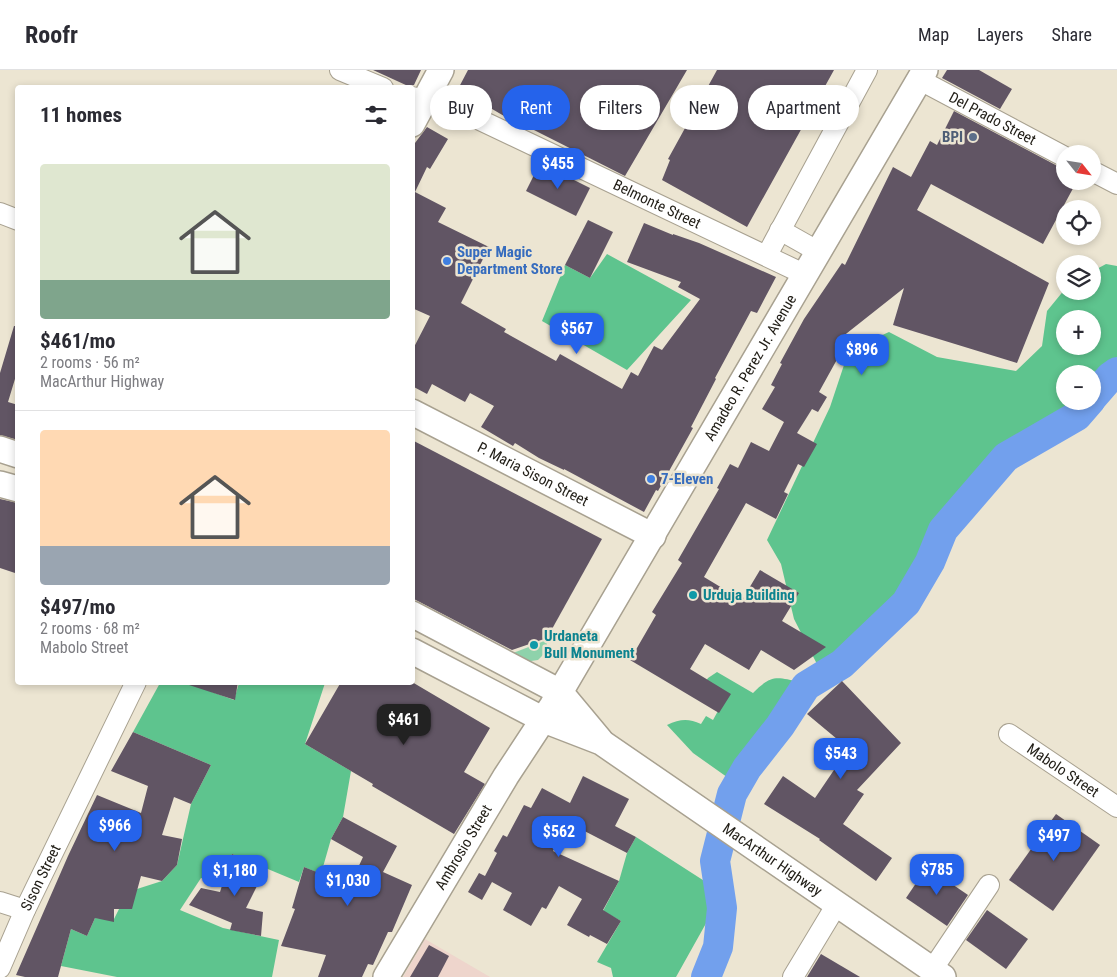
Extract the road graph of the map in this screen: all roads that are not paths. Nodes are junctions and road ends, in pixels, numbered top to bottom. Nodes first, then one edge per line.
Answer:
1 (340, 70) edge
2 (441, 70) edge
3 (867, 70) edge
4 (923, 75) edge
5 (376, 85) edge
6 (418, 98) edge
7 (415, 111) edge
8 (1056, 152) edge
9 (1101, 176) edge
10 (1117, 184) edge
11 (0, 213) edge
12 (15, 219) edge
13 (780, 230) junction
14 (819, 252) junction
15 (767, 255) junction
16 (806, 275) junction
17 (415, 414) edge
18 (0, 449) edge
19 (15, 454) edge
20 (0, 484) edge
21 (15, 488) edge
22 (628, 522) junction
23 (653, 536) junction
24 (415, 616) edge
25 (415, 653) edge
26 (576, 665) junction
27 (135, 685) edge
28 (560, 692) junction
29 (544, 720) junction
30 (1009, 734) dead end
31 (601, 742) junction
32 (1117, 807) edge
33 (989, 885) dead end
34 (0, 902) edge
35 (837, 904) junction
36 (24, 910) junction
37 (0, 968) edge
38 (938, 973) edge
39 (386, 977) edge
40 (793, 977) edge

1 - 5 street
2 - 6 main road
3 - 13 street
4 - 8 street, Del Prado Street
4 - 14 main road, Amadeo R. Perez Jr. Avenue
6 - 7 main road
6 - 15 street, Belmonte Street
9 - 10 street
11 - 12 street
13 - 14 street
13 - 15 street
14 - 16 main road, Amadeo R. Perez Jr. Avenue
15 - 16 street, Belmonte Street
16 - 23 main road, Amadeo R. Perez Jr. Avenue
17 - 22 main road, P. Maria Sison Street
18 - 19 main road
20 - 21 main road
22 - 23 main road, P. Maria Sison Street
22 - 26 main road
23 - 26 main road, Amadeo R. Perez Jr. Avenue
24 - 28 main road, MacArthur Highway
25 - 29 main road, MacArthur Highway
26 - 28 main road, Amadeo R. Perez Jr. Avenue
27 - 36 street, Sison Street
28 - 29 main road, Amadeo R. Perez Jr. Avenue
28 - 31 main road, MacArthur Highway
29 - 31 main road, MacArthur Highway
29 - 39 main road, Ambrosio Street
30 - 32 street, Mabolo Street
31 - 35 main road, MacArthur Highway
33 - 38 street
34 - 36 street
35 - 38 main road, MacArthur Highway
35 - 40 street
36 - 37 street, Sison Street

